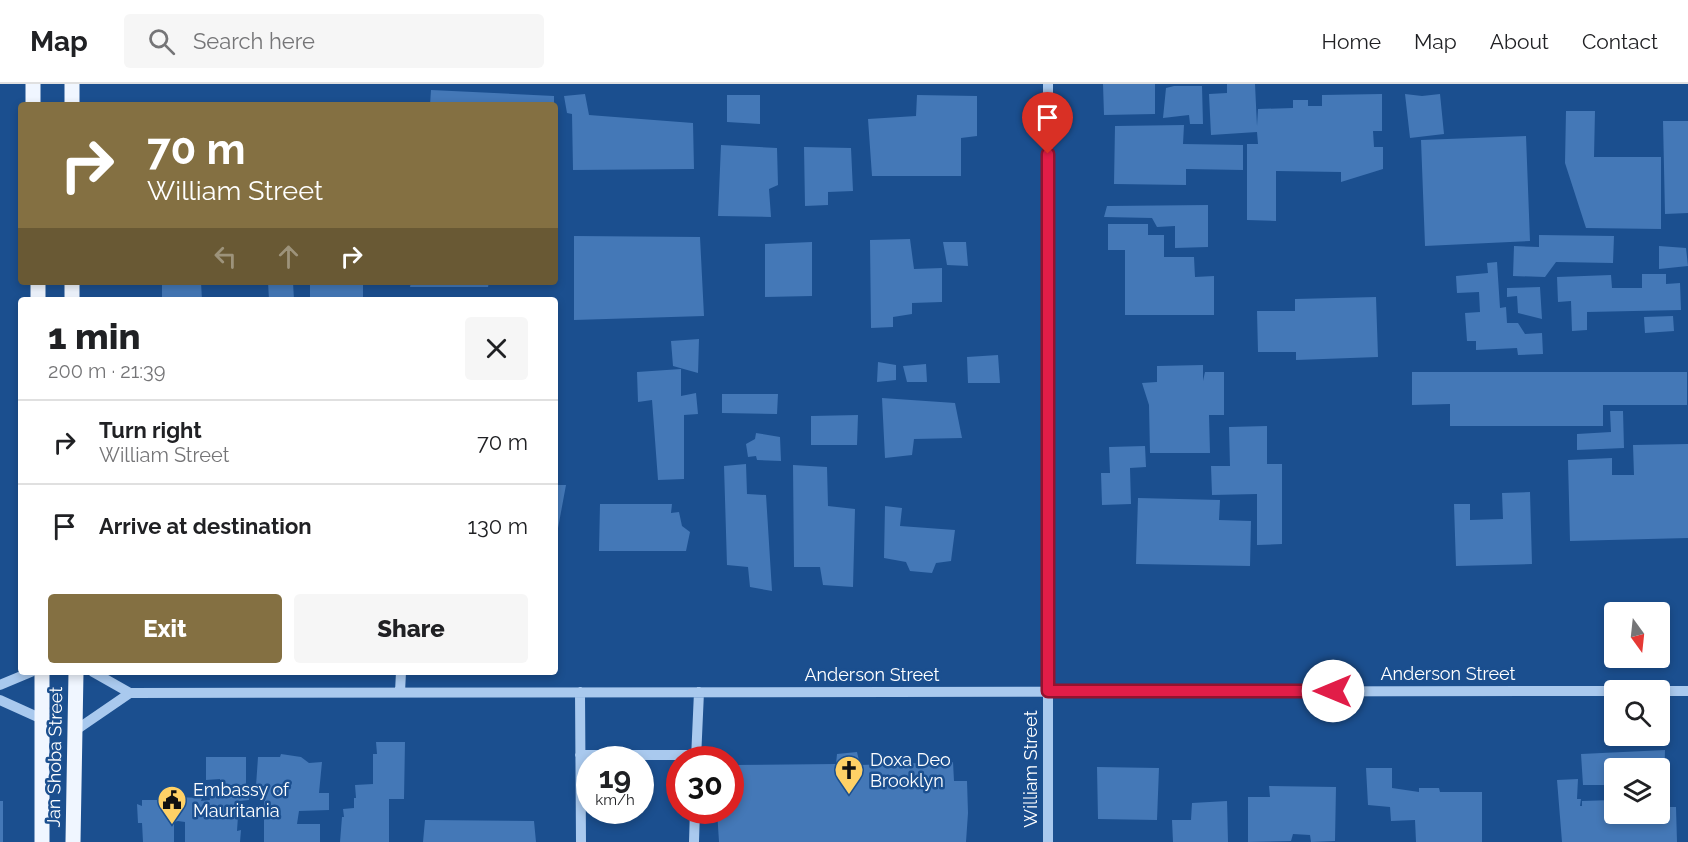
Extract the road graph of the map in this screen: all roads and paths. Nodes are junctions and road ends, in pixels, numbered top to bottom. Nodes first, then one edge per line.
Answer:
1 (33, 84) edge
2 (72, 84) edge
3 (1048, 84) edge
4 (33, 102) edge
5 (72, 102) edge
6 (24, 675) edge
7 (42, 675) edge
8 (76, 675) edge
9 (98, 675) edge
10 (401, 675) edge
11 (0, 685) edge
12 (1048, 691) junction
13 (1604, 691) edge
14 (1670, 691) edge
15 (1688, 691) edge
16 (400, 692) junction
17 (580, 692) junction
18 (699, 692) junction
19 (130, 693) junction
20 (0, 700) edge
21 (42, 719) junction
22 (76, 730) junction
23 (580, 746) edge
24 (697, 746) edge
25 (581, 824) edge
26 (695, 824) edge
27 (42, 842) edge
28 (73, 842) edge
29 (581, 842) edge
30 (694, 842) edge
31 (1048, 842) edge

1 - 4 main road
2 - 5 main road
3 - 12 street, William Street
6 - 11 street
7 - 21 main road, Jan Shoba Street
8 - 22 main road, Jan Shoba Street
9 - 19 street, Anderson Street
10 - 16 street
12 - 13 street, Anderson Street
12 - 18 street, Anderson Street
12 - 31 street, William Street
14 - 15 street
16 - 17 street, Anderson Street
16 - 19 street, Anderson Street
17 - 18 street, Anderson Street
17 - 23 street
18 - 24 street
19 - 22 street
20 - 21 street
21 - 27 main road, Jan Shoba Street
22 - 28 main road, Jan Shoba Street
25 - 29 street
26 - 30 street

